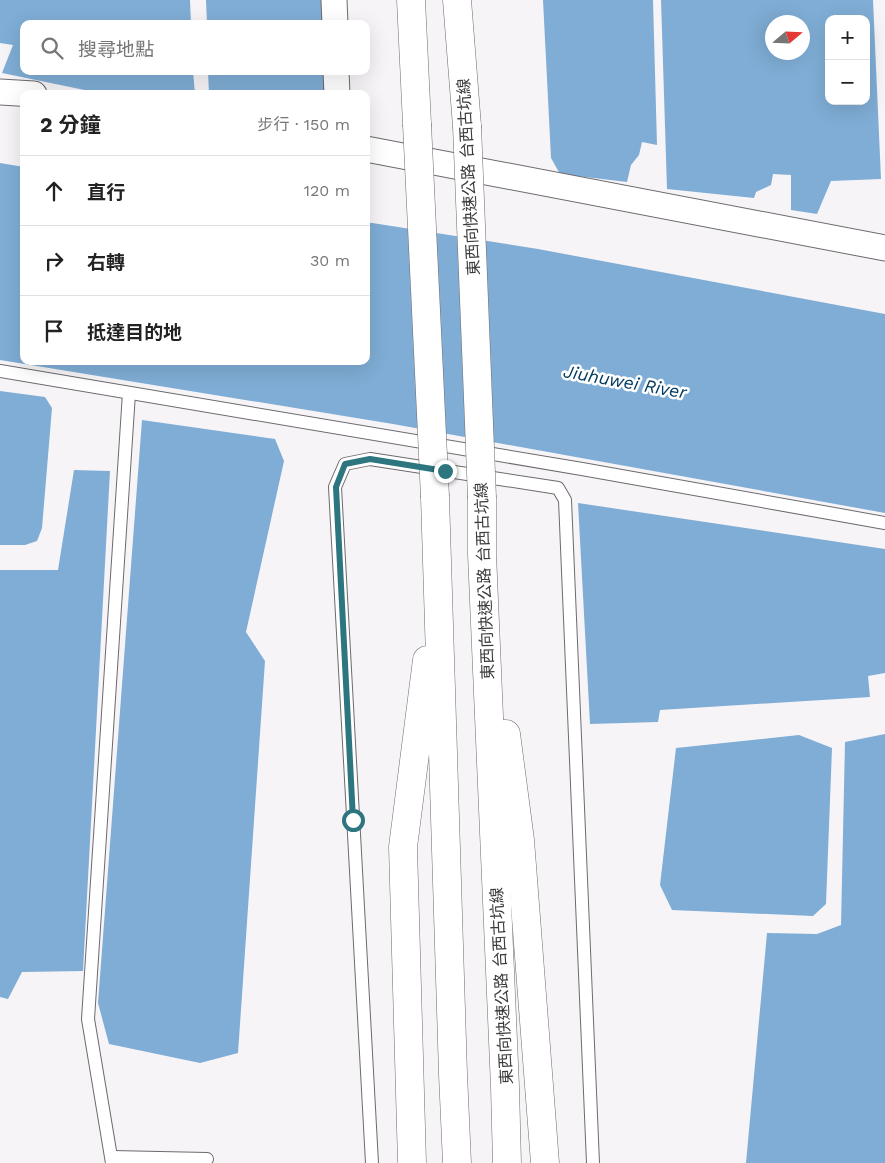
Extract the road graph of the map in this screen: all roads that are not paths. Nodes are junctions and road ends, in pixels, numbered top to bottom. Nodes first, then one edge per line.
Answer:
1 (334, 0) edge
2 (411, 0) edge
3 (457, 0) edge
4 (335, 20) edge
5 (336, 75) edge
6 (337, 90) edge
7 (0, 92) edge
8 (20, 93) edge
9 (370, 150) edge
10 (885, 248) edge
11 (0, 371) edge
12 (129, 393) junction
13 (885, 523) edge
14 (482, 554) junction
15 (438, 572) junction
16 (207, 1159) dead end
17 (112, 1160) edge
18 (372, 1163) edge
19 (412, 1163) edge
20 (457, 1163) edge
21 (507, 1163) edge
22 (545, 1163) edge
23 (593, 1163) edge

1 - 4 street
2 - 15 highway, bridge
3 - 14 highway, 東西向快速公路 台西古坑線, bridge
5 - 6 street
7 - 8 street
9 - 10 street
11 - 12 lane
12 - 13 lane
12 - 17 lane
14 - 21 highway, 東西向快速公路 台西古坑線
14 - 22 highway
15 - 19 highway
15 - 20 highway
16 - 17 lane
18 - 23 lane

